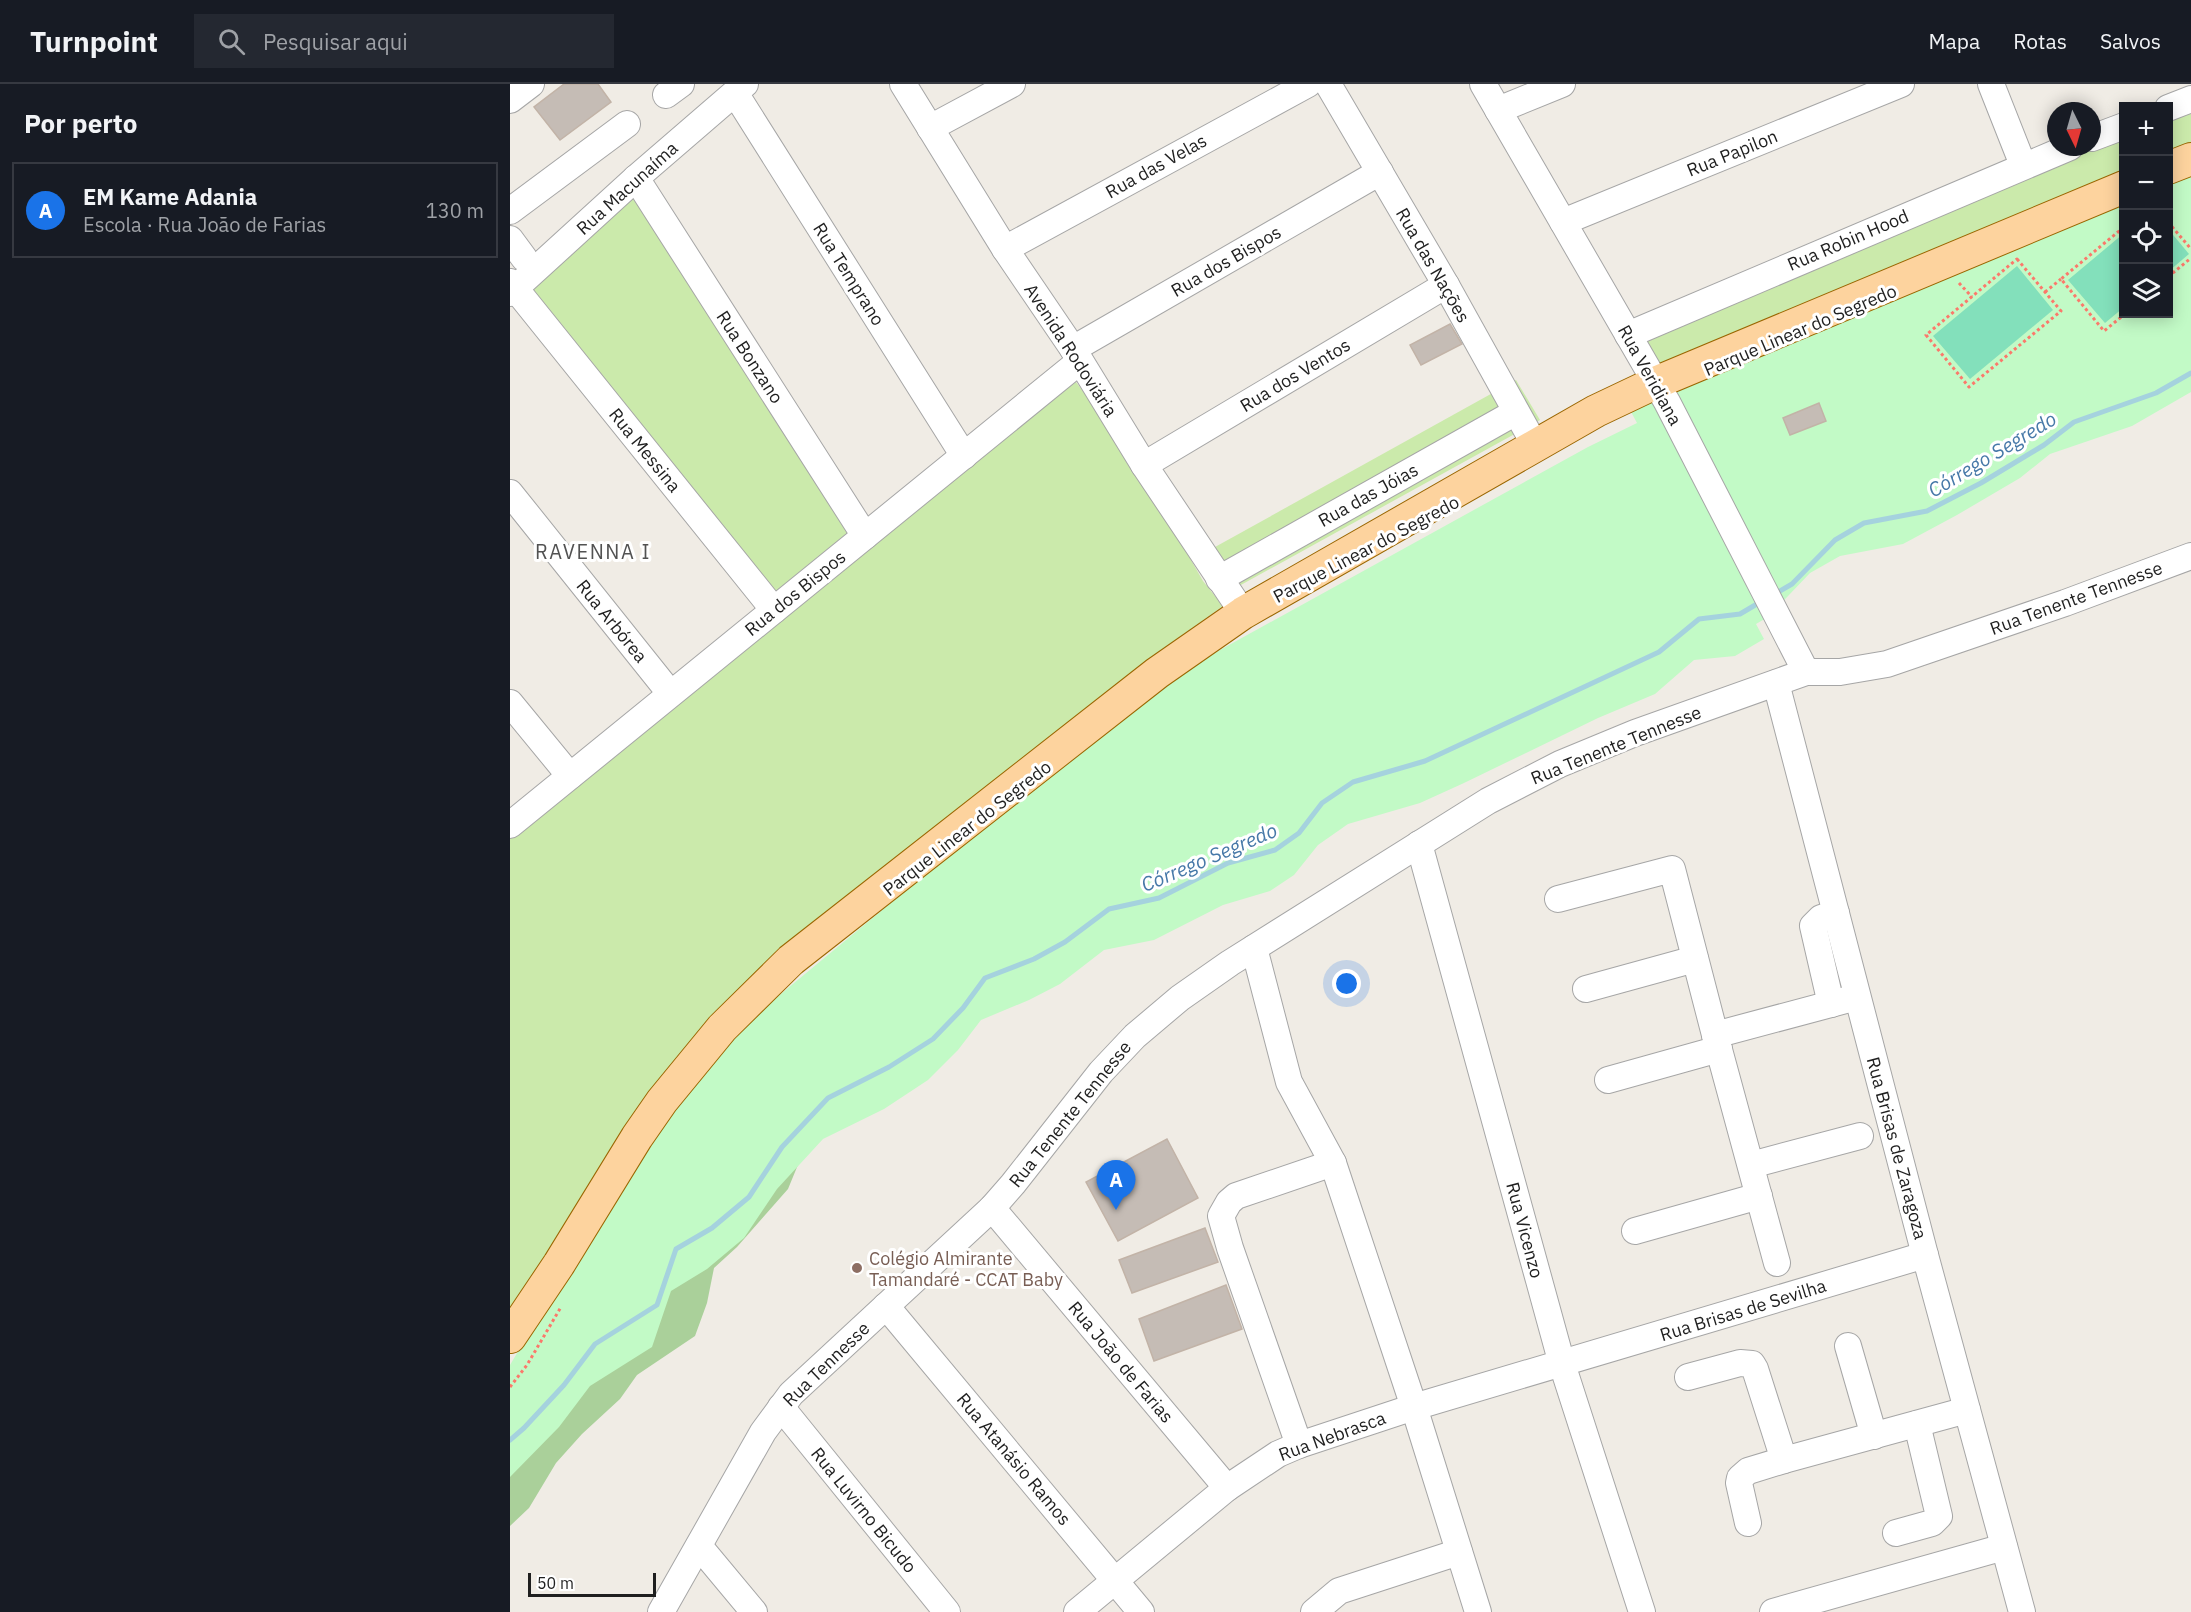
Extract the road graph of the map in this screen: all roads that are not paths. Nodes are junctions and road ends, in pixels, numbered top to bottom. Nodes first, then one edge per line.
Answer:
1 (531, 84) edge
2 (903, 84) edge
3 (1012, 84) edge
4 (1308, 84) edge
5 (1328, 84) edge
6 (1483, 84) edge
7 (1562, 84) edge
8 (1901, 84) edge
9 (1991, 84) edge
10 (740, 88) edge
11 (2191, 99) edge
12 (510, 100) edge
13 (2173, 106) edge
14 (1498, 110) junction
15 (627, 124) dead end
16 (930, 128) junction
17 (2119, 128) edge
18 (2101, 135) edge
19 (2047, 156) edge
20 (2191, 159) edge
21 (2023, 165) junction
22 (2173, 166) edge
23 (1380, 172) junction
24 (636, 178) junction
25 (2119, 189) edge
26 (510, 211) edge
27 (1563, 222) junction
28 (1005, 249) junction
29 (513, 272) edge
30 (1446, 285) junction
31 (1628, 335) junction
32 (1077, 355) junction
33 (1655, 383) junction
34 (1516, 412) junction
35 (1536, 447) junction
36 (964, 456) junction
37 (1143, 465) junction
38 (510, 493) edge
39 (864, 536) junction
40 (2191, 556) edge
41 (1219, 579) junction
42 (774, 610) junction
43 (1243, 613) junction
44 (1806, 672) junction
45 (1776, 683) junction
46 (669, 693) junction
47 (510, 703) edge
48 (570, 776) junction
49 (510, 825) edge
50 (1419, 844) junction
51 (1558, 899) dead end
52 (1836, 913) junction
53 (1254, 948) junction
54 (1695, 959) junction
55 (1586, 989) dead end
56 (1857, 997) junction
57 (1831, 1004) junction
58 (1717, 1042) junction
59 (1608, 1080) dead end
60 (1860, 1136) dead end
61 (1333, 1163) junction
62 (1751, 1165) junction
63 (1759, 1196) junction
64 (992, 1208) junction
65 (1635, 1231) dead end
66 (1925, 1256) junction
67 (1777, 1263) dead end
68 (886, 1306) junction
69 (510, 1337) edge
70 (1848, 1346) dead end
71 (1562, 1364) junction
72 (1688, 1377) dead end
73 (781, 1407) junction
74 (1414, 1407) junction
75 (1967, 1410) junction
76 (1917, 1424) junction
77 (1874, 1436) junction
78 (1299, 1445) junction
79 (1784, 1460) junction
80 (1227, 1488) junction
81 (1748, 1523) dead end
82 (1896, 1533) dead end
83 (699, 1546) junction
84 (2004, 1547) junction
85 (1459, 1552) junction
86 (1116, 1580) junction
87 (661, 1612) edge
88 (754, 1612) edge
89 (947, 1612) edge
90 (1077, 1612) edge
91 (1141, 1612) edge
92 (1314, 1612) edge
93 (1478, 1612) edge
94 (1642, 1612) edge
95 (1773, 1612) edge
96 (2022, 1612) edge

1 - 12 street
2 - 16 street, Avenida Rodoviária
3 - 16 street
4 - 28 street, Rua das Velas
5 - 23 street, Rua das Nações
6 - 14 street, Rua Veridiana
7 - 14 street
8 - 27 street, Rua Papilon
9 - 21 street
10 - 24 street, Rua Macunaíma
10 - 36 street, Rua Temprano
11 - 13 street
14 - 27 street, Rua Veridiana
15 - 26 street
16 - 28 street, Avenida Rodoviária
17 - 18 street
19 - 21 street, Rua Robin Hood
20 - 22 main road
21 - 31 street, Rua Robin Hood
23 - 30 street, Rua das Nações
23 - 32 street, Rua dos Bispos
24 - 29 street, Rua Macunaíma
24 - 39 street, Rua Bonzano
25 - 33 main road
27 - 31 street, Rua Veridiana
28 - 32 street, Avenida Rodoviária
29 - 42 street, Rua Messina
30 - 34 street, Rua das Nações
30 - 37 street, Rua dos Ventos
31 - 33 street, Rua Veridiana
32 - 36 street, Rua dos Bispos
32 - 37 street, Avenida Rodoviária
33 - 35 main road
33 - 44 street, Rua Veridiana
34 - 35 street, Rua das Nações
34 - 41 street, Rua das Jóias
35 - 43 main road
36 - 39 street, Rua dos Bispos
37 - 41 street, Avenida Rodoviária
38 - 46 street, Rua Arbórea
39 - 42 street, Rua dos Bispos
40 - 44 street, Rua Tenente Tennesse
41 - 43 street, Avenida Rodoviária
42 - 46 street, Rua dos Bispos
43 - 69 main road
44 - 45 street, Rua Tenente Tennesse
45 - 50 street, Rua Tenente Tennesse
45 - 52 street, Rua Brisas de Zaragoza
46 - 48 street, Rua dos Bispos
47 - 48 street
48 - 49 street, Rua dos Bispos
50 - 53 street, Rua Tenente Tennesse
50 - 71 street, Rua Vicenzo
51 - 54 street
52 - 56 street, Rua Brisas de Zaragoza
52 - 57 street
53 - 61 street
53 - 64 street, Rua Tenente Tennesse
54 - 55 street
54 - 58 street
56 - 57 street
56 - 66 street, Rua Brisas de Zaragoza
57 - 58 street
58 - 59 street
58 - 62 street
60 - 62 street
61 - 74 street
61 - 78 street
62 - 63 street
63 - 65 street
63 - 67 street
64 - 68 street, Rua Tennesse
64 - 80 street, Rua João de Farias
66 - 71 street, Rua Brisas de Sevilha
66 - 75 street, Rua Brisas de Zaragoza
68 - 73 street, Rua Tennesse
68 - 86 street, Rua Atanásio Ramos
70 - 77 street
71 - 74 street, Rua Nebrasca
71 - 94 street, Rua Vicenzo
72 - 79 street
73 - 83 street, Rua Tennesse
73 - 89 street, Rua Luvirno Bicudo
74 - 78 street, Rua Nebrasca
74 - 85 street
75 - 76 street
75 - 84 street, Rua Brisas de Zaragoza
76 - 77 street
76 - 82 street
77 - 79 street
78 - 80 street, Rua Nebrasca
79 - 81 street
80 - 86 street, Rua Nebrasca
83 - 87 street, Rua Tennesse
83 - 88 street
84 - 95 street
84 - 96 street, Rua Brisas de Zaragoza
85 - 92 street
85 - 93 street
86 - 90 street, Rua Nebrasca
86 - 91 street, Rua Atanásio Ramos

